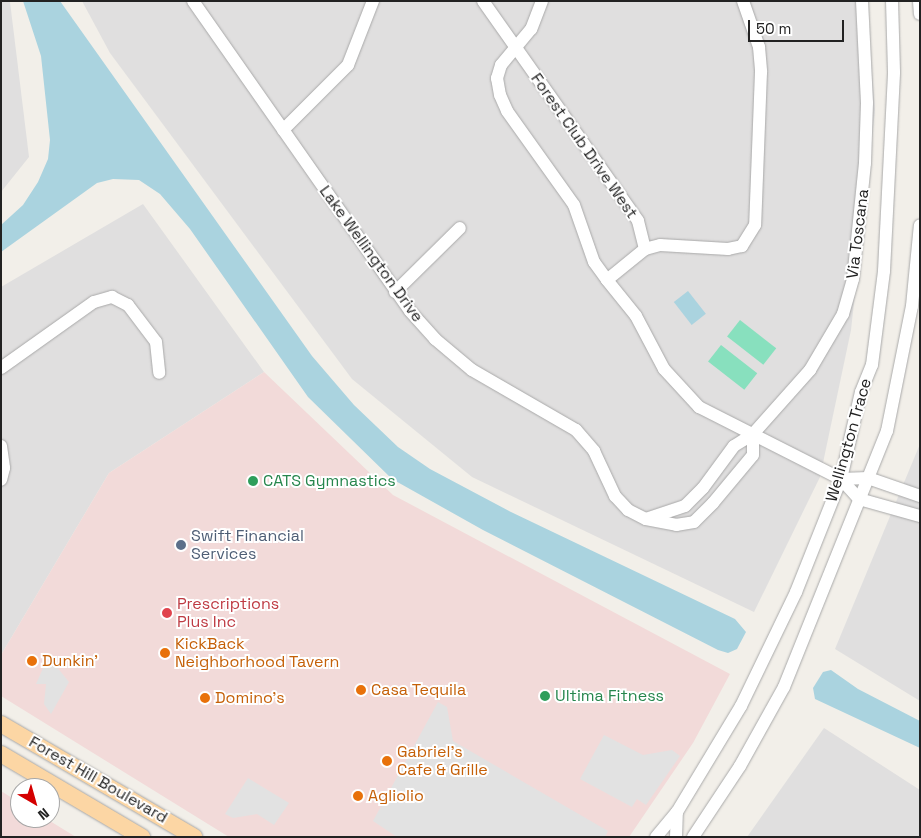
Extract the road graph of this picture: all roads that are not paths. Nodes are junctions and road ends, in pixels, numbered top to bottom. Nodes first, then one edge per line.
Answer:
1 (193, 1) edge
2 (373, 1) edge
3 (483, 1) edge
4 (542, 1) edge
5 (743, 1) edge
6 (862, 1) edge
7 (892, 1) edge
8 (919, 1) edge
9 (920, 14) edge
10 (514, 48) junction
11 (283, 130) junction
12 (920, 225) edge
13 (460, 228) dead end
14 (645, 249) junction
15 (607, 280) junction
16 (395, 292) junction
17 (1, 368) edge
18 (159, 373) dead end
19 (753, 434) junction
20 (1, 446) edge
21 (868, 478) junction
22 (841, 479) junction
23 (1, 480) edge
24 (920, 496) edge
25 (860, 499) junction
26 (920, 516) edge
27 (646, 519) junction
28 (1, 724) edge
29 (1, 754) edge
30 (676, 812) junction
31 (142, 837) edge
32 (194, 837) edge
33 (656, 837) edge
34 (676, 837) edge
35 (693, 837) edge

1 - 11 street, Lake Wellington Drive
2 - 11 street
3 - 10 street, Forest Club Drive West
4 - 10 street
5 - 14 street
6 - 19 street, Via Toscana
7 - 22 street, Wellington Trace
8 - 9 street
10 - 14 street, Forest Club Drive West
10 - 15 street
11 - 16 street, Lake Wellington Drive
12 - 21 street, Wellington Trace
13 - 16 street
14 - 15 street
15 - 19 street
16 - 27 street, Lake Wellington Drive
17 - 18 street
19 - 22 street
19 - 27 street
19 - 27 street, Lake Wellington Drive
20 - 23 street
21 - 22 street
21 - 24 street
21 - 25 street, Wellington Trace
22 - 25 street
22 - 30 street, Wellington Trace
25 - 26 street
25 - 35 street, Wellington Trace
28 - 32 main road, Forest Hill Boulevard
29 - 31 main road, Forest Hill Boulevard
30 - 33 street, Wellington Trace
30 - 34 street

